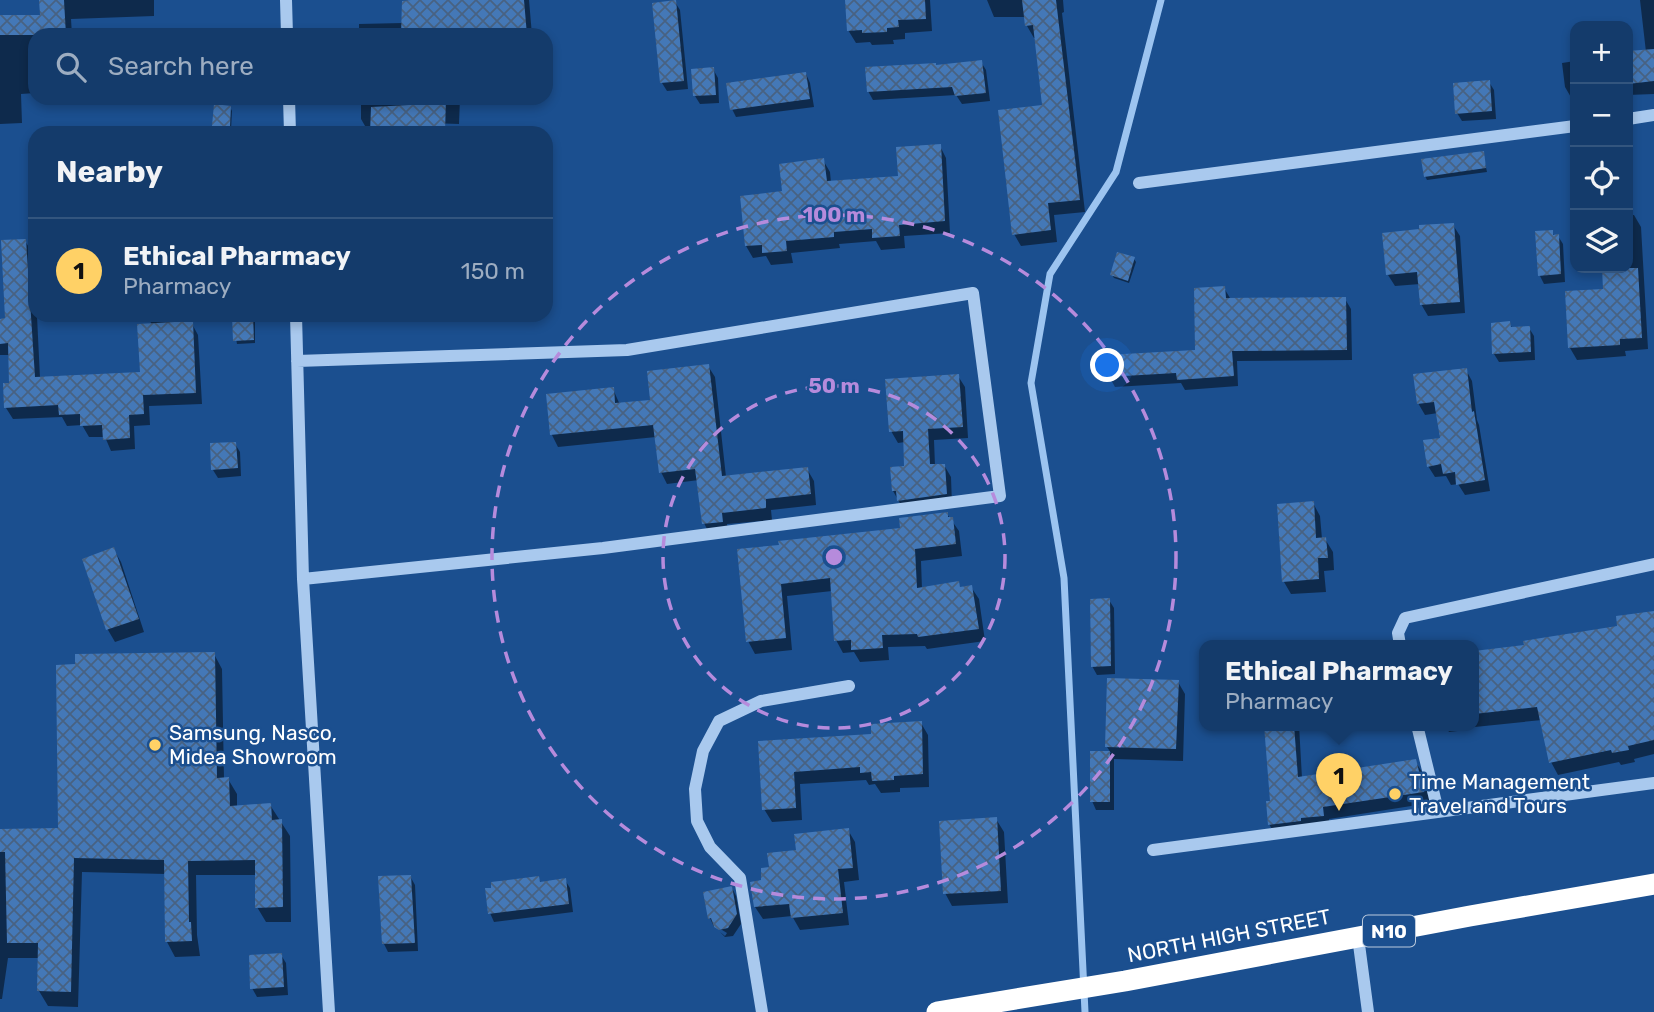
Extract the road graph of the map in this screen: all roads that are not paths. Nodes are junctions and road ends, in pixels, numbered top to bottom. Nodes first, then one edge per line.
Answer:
1 (286, 0) edge
2 (287, 28) edge
3 (289, 105) edge
4 (1654, 115) edge
5 (1633, 118) edge
6 (290, 126) edge
7 (1570, 127) edge
8 (1139, 183) dead end
9 (296, 322) edge
10 (297, 361) junction
11 (1654, 564) edge
12 (303, 579) junction
13 (1399, 640) edge
14 (849, 686) dead end
15 (1418, 731) edge
16 (1654, 783) edge
17 (1438, 811) junction
18 (1153, 850) dead end
19 (1654, 884) edge
20 (1358, 937) junction
21 (329, 1012) edge
22 (762, 1012) edge
23 (937, 1012) edge
24 (1368, 1012) edge

1 - 2 street
3 - 6 street
4 - 5 street
7 - 8 street
9 - 10 street
10 - 12 street
10 - 12 street
11 - 13 street
12 - 21 street
14 - 22 street
15 - 17 street
16 - 17 street
17 - 18 street
19 - 20 highway, NORTH HIGH STREET / N10
20 - 23 highway, NORTH HIGH STREET / N10
20 - 24 street

